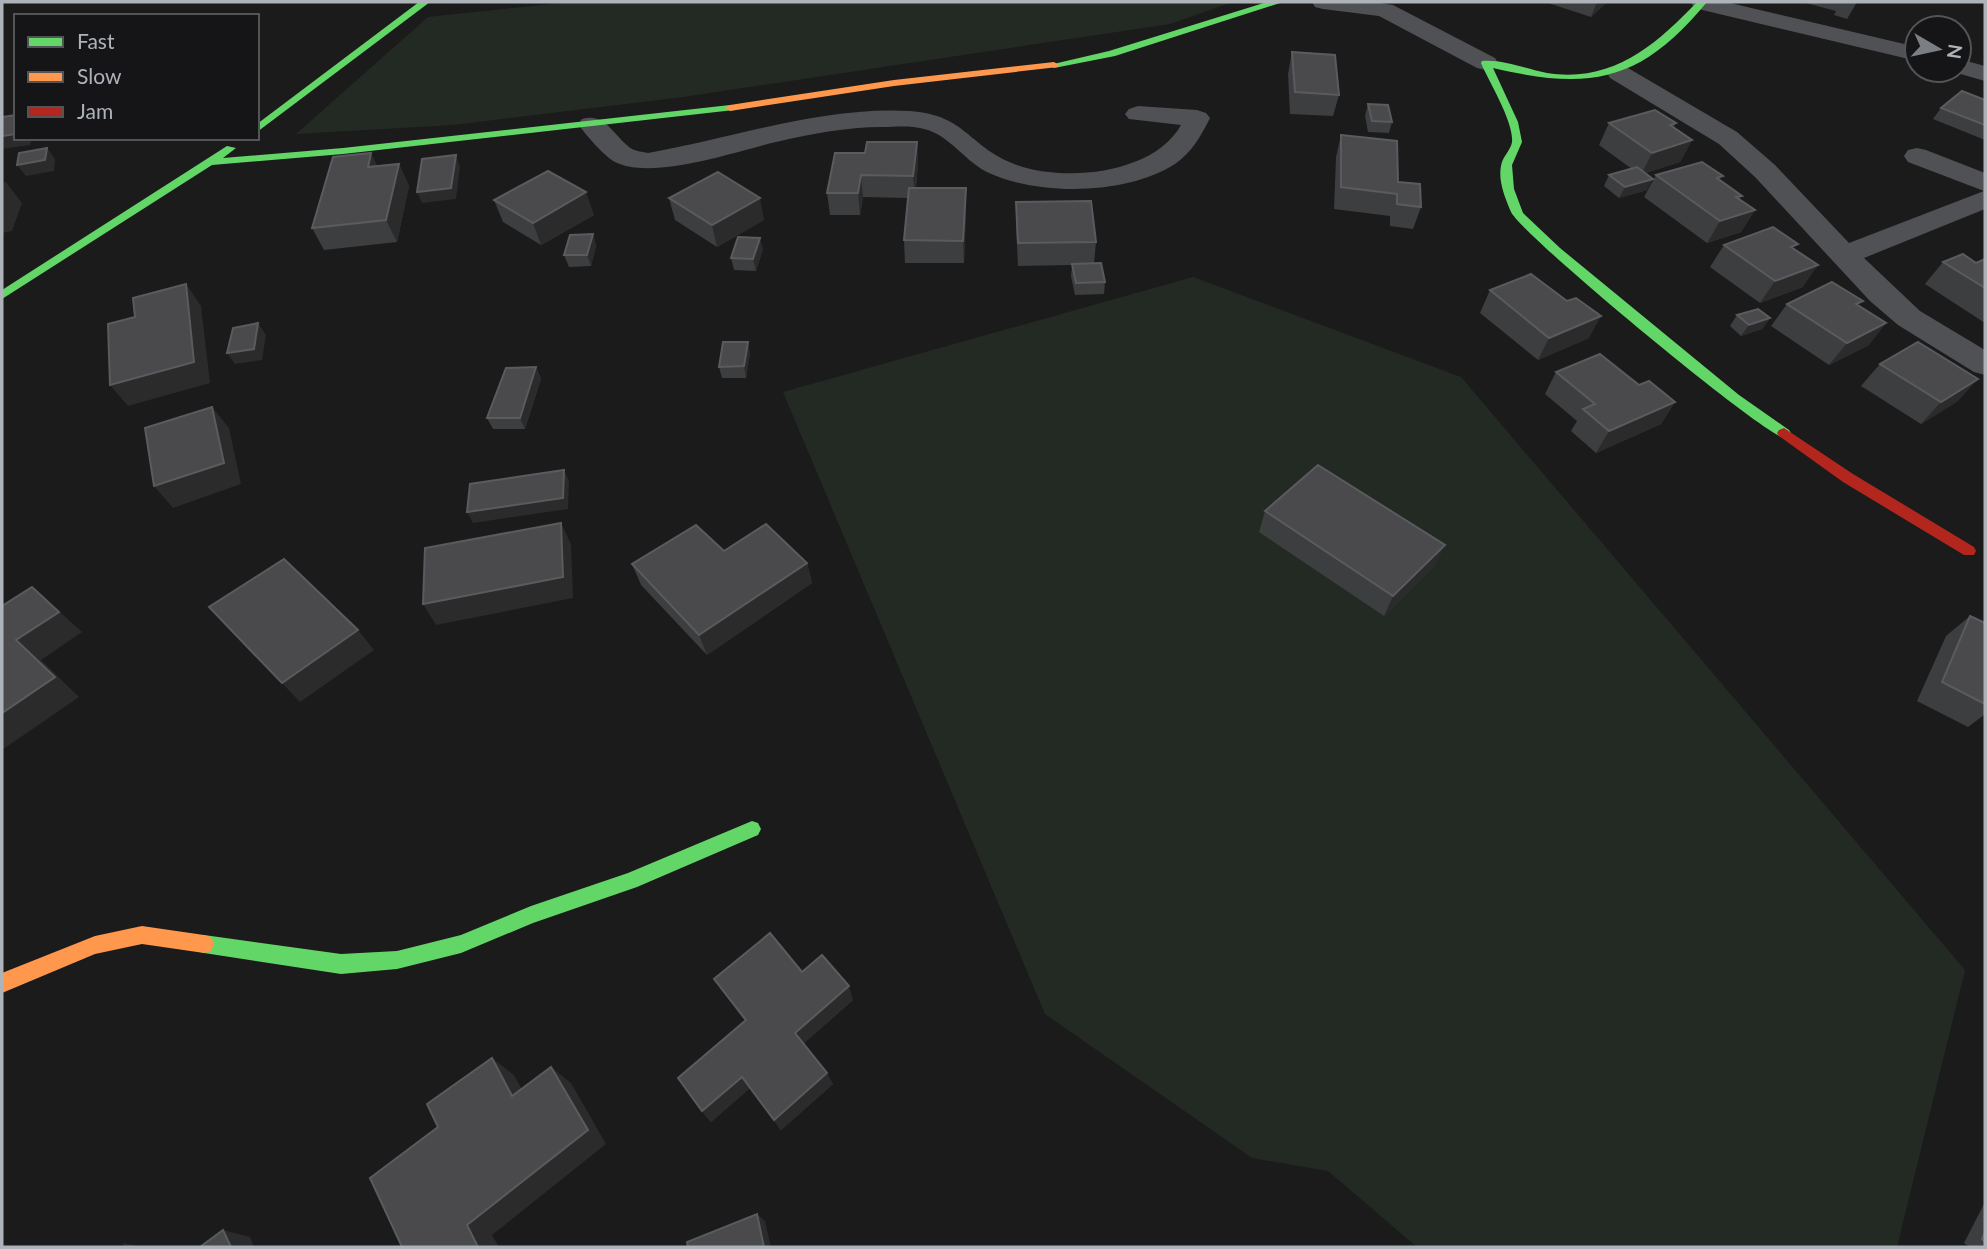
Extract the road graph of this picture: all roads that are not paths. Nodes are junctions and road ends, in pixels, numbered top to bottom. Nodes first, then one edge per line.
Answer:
1 (425, 2) edge
2 (1278, 2) edge
3 (1323, 2) edge
4 (1702, 2) edge
5 (1903, 51) edge
6 (1486, 63) junction
7 (1619, 73) junction
8 (1138, 114) dead end
9 (591, 124) junction
10 (259, 128) edge
11 (241, 140) edge
12 (1917, 156) dead end
13 (211, 162) junction
14 (1985, 183) edge
15 (1985, 199) edge
16 (1845, 256) junction
17 (2, 295) edge
18 (1985, 364) edge
19 (1969, 551) dead end
20 (752, 829) dead end
21 (2, 982) edge

1 - 10 street
2 - 9 street
3 - 6 street
4 - 5 street
4 - 7 street
6 - 7 street
6 - 19 street
7 - 16 street
8 - 9 street
9 - 13 street
11 - 13 street
12 - 14 street
13 - 17 street
15 - 16 street
16 - 18 street
20 - 21 street

